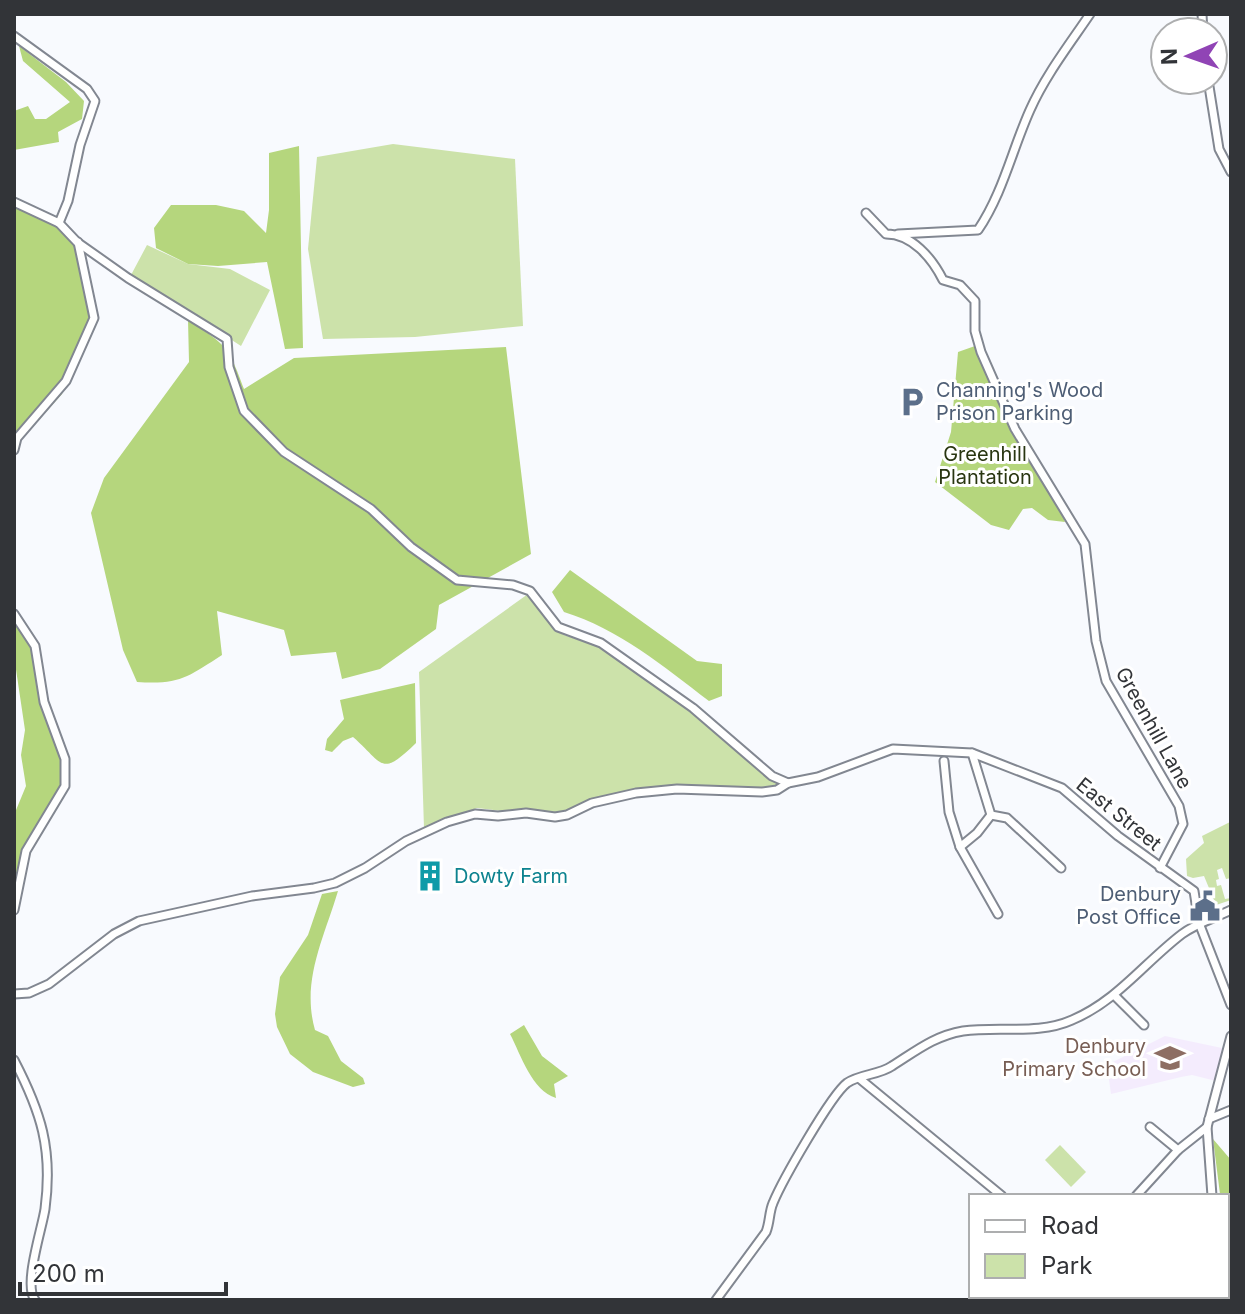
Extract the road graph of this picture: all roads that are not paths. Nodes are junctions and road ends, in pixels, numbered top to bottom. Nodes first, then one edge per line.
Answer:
1 (1090, 14) edge
2 (14, 36) edge
3 (1211, 96) edge
4 (1231, 172) edge
5 (14, 202) edge
6 (866, 213) dead end
7 (59, 223) junction
8 (898, 234) junction
9 (77, 242) junction
10 (97, 256) junction
11 (83, 270) junction
12 (14, 450) edge
13 (14, 614) edge
14 (972, 753) junction
15 (944, 761) dead end
16 (788, 783) junction
17 (991, 815) junction
18 (960, 847) junction
19 (1061, 868) dead end
20 (1160, 868) junction
21 (14, 910) edge
22 (1231, 910) edge
23 (998, 914) dead end
24 (1203, 922) junction
25 (14, 994) edge
26 (1115, 996) junction
27 (1231, 1005) edge
28 (1144, 1025) dead end
29 (1231, 1036) edge
30 (1229, 1048) edge
31 (14, 1060) edge
32 (860, 1079) junction
33 (1231, 1110) edge
34 (1208, 1123) junction
35 (1150, 1127) dead end
36 (1178, 1150) junction
37 (1000, 1194) edge
38 (1138, 1194) edge
39 (1212, 1194) edge
40 (35, 1300) edge
41 (716, 1300) edge

1 - 8 street
2 - 7 street
3 - 4 street
5 - 7 street
6 - 8 street
7 - 9 street
8 - 20 street, Greenhill Lane
9 - 10 street
9 - 11 street
10 - 11 street
10 - 16 street
11 - 12 street
13 - 21 street
14 - 16 street, East Street
14 - 17 street
14 - 20 street, East Street
15 - 18 street
16 - 25 street, East Street
17 - 18 street
17 - 19 street
18 - 23 street
20 - 24 street, East Street
22 - 24 street
24 - 26 street
24 - 27 street, East Street
26 - 28 street
26 - 32 street
29 - 30 street
30 - 34 street
31 - 40 street
32 - 37 street
32 - 41 street
33 - 34 street
34 - 36 street
34 - 39 street
35 - 36 street
36 - 38 street

